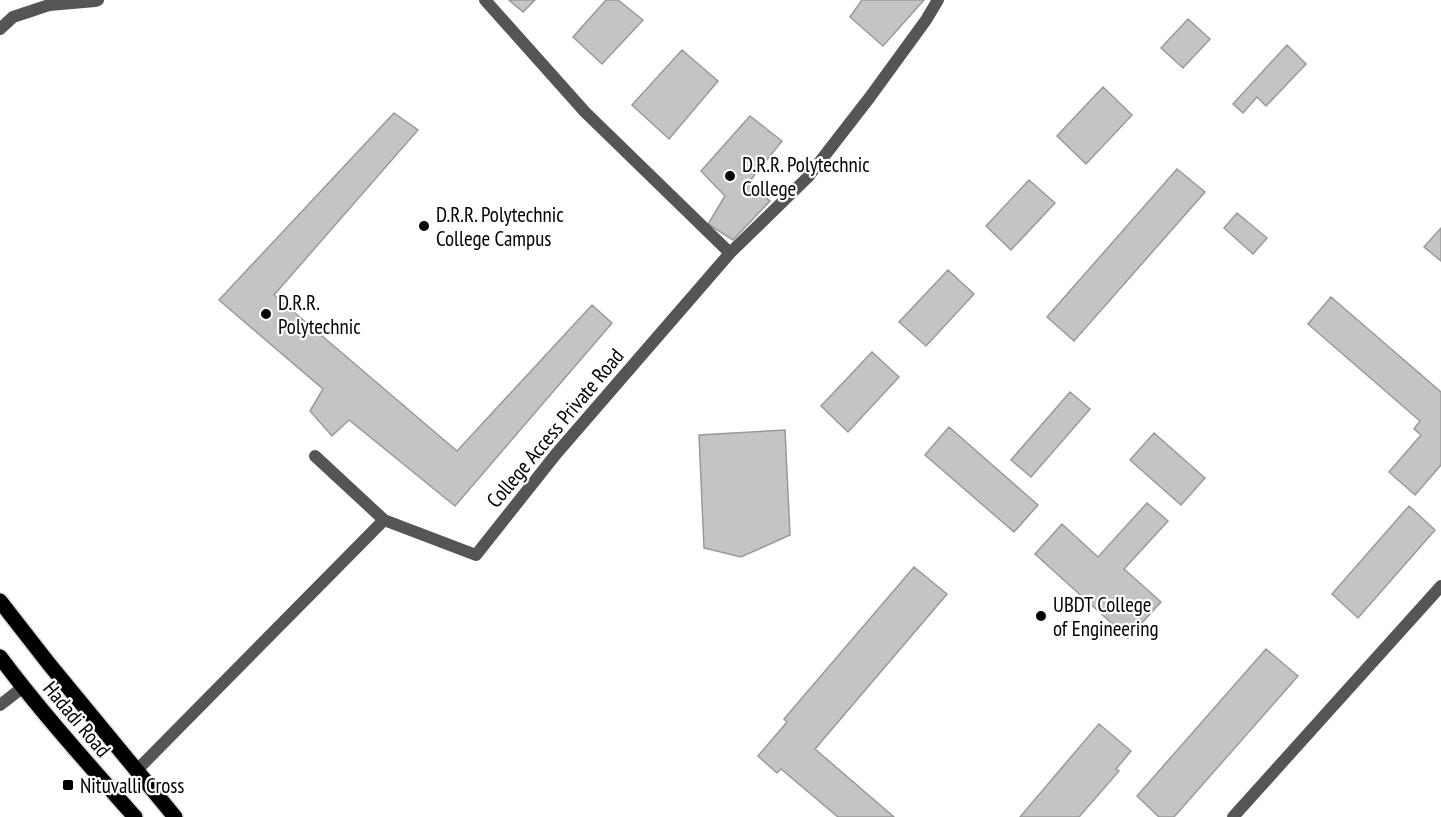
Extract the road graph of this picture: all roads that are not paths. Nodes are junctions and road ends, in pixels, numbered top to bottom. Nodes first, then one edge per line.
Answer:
1 (98, 0) edge
2 (485, 0) edge
3 (938, 0) edge
4 (0, 29) edge
5 (730, 253) junction
6 (315, 456) dead end
7 (384, 520) junction
8 (1441, 586) edge
9 (0, 601) edge
10 (0, 657) edge
11 (22, 688) junction
12 (0, 705) edge
13 (137, 770) junction
14 (130, 812) edge
15 (175, 817) edge
16 (1233, 817) edge

1 - 4 street
2 - 5 street
3 - 5 street, College Access Private Road
5 - 7 street, College Access Private Road
6 - 7 street, College Access Private Road
7 - 13 street
8 - 16 street
9 - 13 main road
10 - 11 main road, Hadadi Road
11 - 12 street
11 - 14 main road, Hadadi Road
13 - 15 main road

